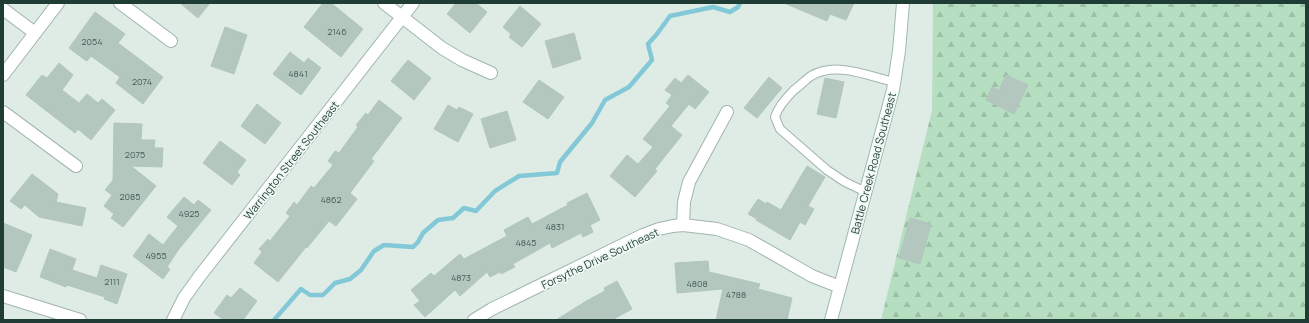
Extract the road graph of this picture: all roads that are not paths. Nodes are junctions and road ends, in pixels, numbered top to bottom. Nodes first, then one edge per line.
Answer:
1 (58, 3) edge
2 (120, 3) edge
3 (384, 3) edge
4 (413, 3) edge
5 (902, 3) edge
6 (3, 9) edge
7 (402, 17) junction
8 (35, 34) junction
9 (171, 41) dead end
10 (491, 73) dead end
11 (3, 75) edge
12 (894, 82) junction
13 (3, 112) edge
14 (727, 112) dead end
15 (76, 166) dead end
16 (866, 192) junction
17 (683, 225) junction
18 (840, 288) junction
19 (3, 296) edge
20 (80, 320) edge
21 (172, 320) edge
22 (474, 320) edge
23 (831, 320) edge

1 - 8 street
2 - 9 street
3 - 7 street
4 - 7 street, Warrington Street Southeast
5 - 12 street, Battle Creek Road Southeast
6 - 8 street
7 - 10 street
7 - 21 street, Warrington Street Southeast
8 - 11 street
12 - 16 street, Battle Creek Road Southeast
12 - 16 lane
13 - 15 street
14 - 17 street
16 - 18 street, Battle Creek Road Southeast
17 - 18 street, Forsythe Drive Southeast
17 - 22 street, Forsythe Drive Southeast
18 - 23 street, Battle Creek Road Southeast
19 - 20 street

